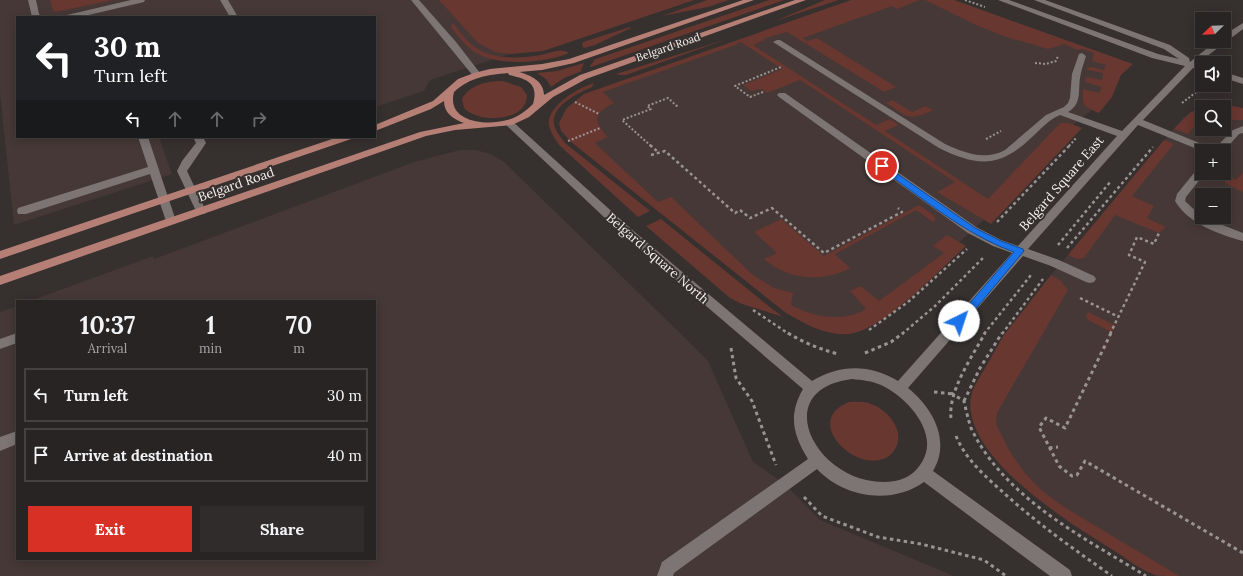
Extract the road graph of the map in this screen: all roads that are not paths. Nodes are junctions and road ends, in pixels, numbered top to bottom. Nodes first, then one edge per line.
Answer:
1 (32, 0) edge
2 (141, 0) edge
3 (224, 0) edge
4 (415, 0) edge
5 (750, 0) edge
6 (802, 0) edge
7 (1002, 0) edge
8 (1038, 0) edge
9 (36, 16) edge
10 (74, 16) edge
11 (233, 16) edge
12 (1243, 25) edge
13 (1231, 34) edge
14 (777, 42) dead end
15 (1214, 48) edge
16 (1082, 56) dead end
17 (1206, 56) edge
18 (1195, 64) edge
19 (1195, 65) edge
20 (1195, 67) edge
21 (499, 71) junction
22 (477, 75) junction
23 (1231, 77) edge
24 (1243, 81) edge
25 (450, 91) junction
26 (782, 95) dead end
27 (538, 104) junction
28 (1062, 113) junction
29 (1137, 121) junction
30 (509, 123) junction
31 (484, 124) junction
32 (376, 128) edge
33 (1243, 129) edge
34 (1124, 135) junction
35 (143, 138) edge
36 (198, 138) edge
37 (345, 138) edge
38 (1195, 144) edge
39 (1225, 144) edge
40 (154, 169) junction
41 (1195, 178) edge
42 (191, 190) junction
43 (164, 199) junction
44 (22, 211) dead end
45 (200, 211) junction
46 (171, 221) junction
47 (1243, 237) edge
48 (1020, 251) junction
49 (0, 255) edge
50 (1090, 279) dead end
51 (0, 281) edge
52 (16, 338) edge
53 (0, 344) edge
54 (812, 389) junction
55 (899, 389) junction
56 (16, 437) edge
57 (0, 444) edge
58 (818, 460) junction
59 (924, 473) junction
60 (665, 576) edge
61 (1064, 576) edge

1 - 9 street
2 - 10 street
3 - 11 street
4 - 22 street
5 - 21 main road, Belgard Road
6 - 27 main road, Belgard Road
7 - 19 street
8 - 18 street
12 - 13 street
14 - 28 street
15 - 17 street, Belgard Square East
16 - 28 street
20 - 29 street, Belgard Square East
21 - 22 main road, Belgard Road
21 - 27 main road, Belgard Road
22 - 25 main road, Belgard Road
23 - 24 street
25 - 31 main road, Belgard Road
25 - 32 main road, Belgard Road
26 - 48 street
27 - 30 main road, Belgard Road
28 - 34 street
29 - 34 street, Belgard Square East
29 - 38 street
30 - 31 main road, Belgard Road
30 - 54 street, Belgard Square North
31 - 45 main road, Belgard Road
33 - 39 street
34 - 48 street, Belgard Square East
35 - 40 street
36 - 42 street
37 - 42 main road, Belgard Road
40 - 43 street
40 - 44 street
41 - 47 street
42 - 43 main road, Belgard Road
42 - 45 street
43 - 46 street
43 - 49 main road, Belgard Road
45 - 46 main road, Belgard Road
46 - 51 main road, Belgard Road
48 - 50 street
48 - 55 street, Belgard Square East
52 - 53 street
54 - 55 street
54 - 58 street
55 - 59 street
56 - 57 street
58 - 59 street
58 - 60 street
59 - 61 street

